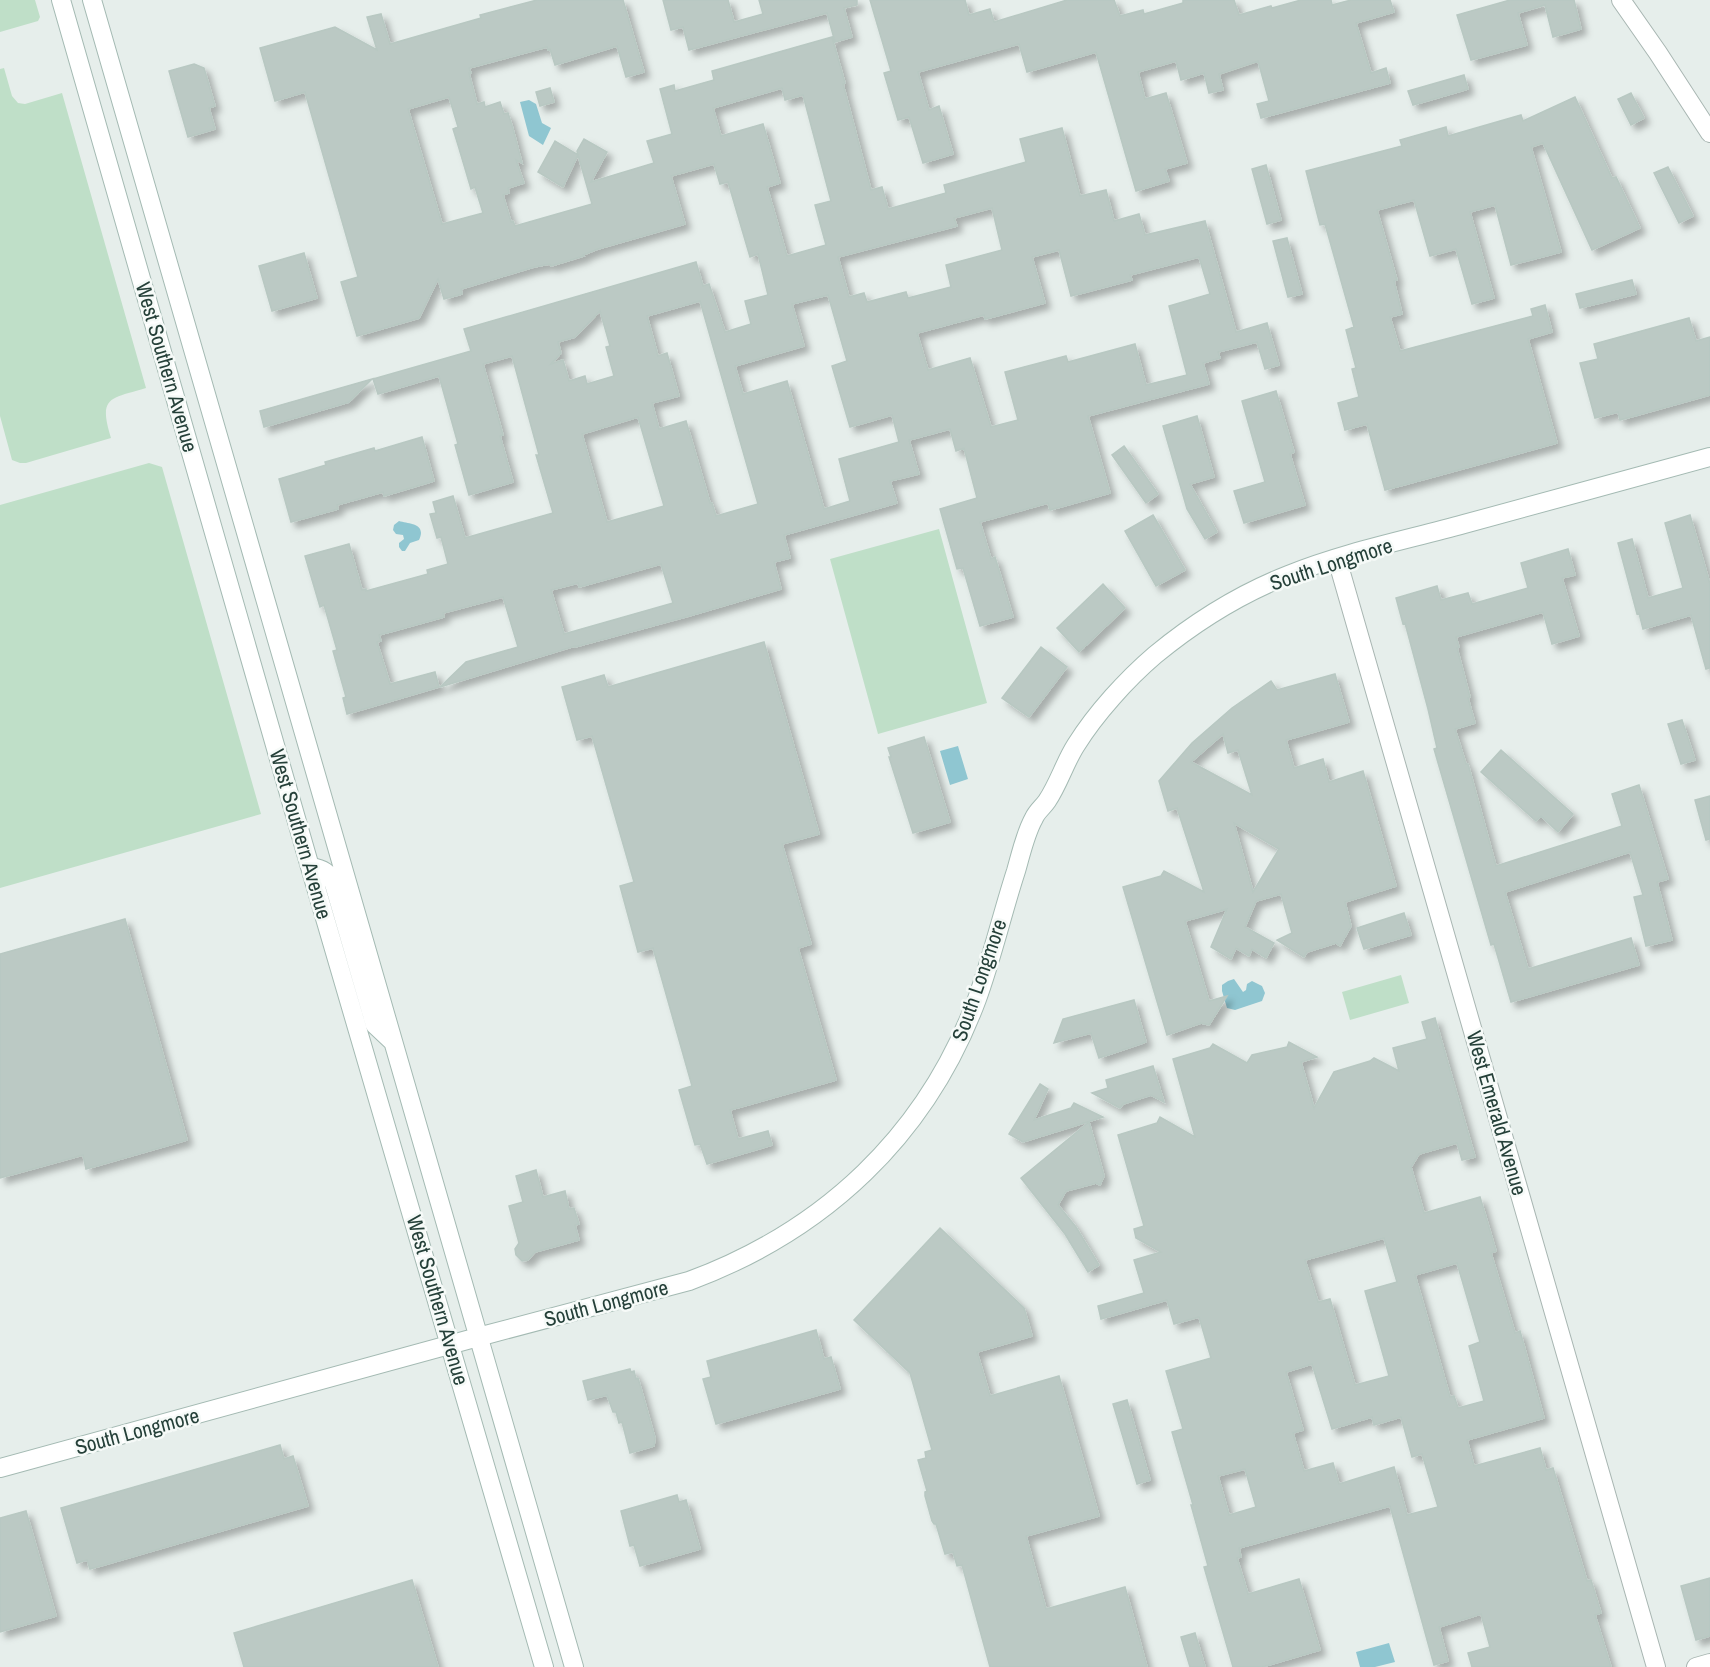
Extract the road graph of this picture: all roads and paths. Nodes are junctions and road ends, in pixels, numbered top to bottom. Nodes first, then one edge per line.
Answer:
1 (61, 0) edge
2 (92, 0) edge
3 (1621, 0) edge
4 (1710, 133) edge
5 (1710, 458) edge
6 (1337, 559) junction
7 (310, 867) junction
8 (393, 1042) junction
9 (478, 1337) junction
10 (451, 1345) junction
11 (0, 1468) edge
12 (1710, 1663) edge
13 (544, 1667) edge
14 (574, 1667) edge
15 (1656, 1667) edge
16 (1696, 1667) edge

1 - 7 main road, West Southern Avenue
2 - 8 main road, West Southern Avenue
3 - 4 main road
5 - 6 main road, South Longmore
6 - 9 main road, South Longmore
6 - 15 main road, West Emerald Avenue
7 - 8 main road
7 - 10 main road, West Southern Avenue
8 - 9 main road, West Southern Avenue
9 - 10 main road, South Longmore
9 - 14 main road, West Southern Avenue
10 - 11 main road, South Longmore
10 - 13 main road, West Southern Avenue
12 - 16 main road

